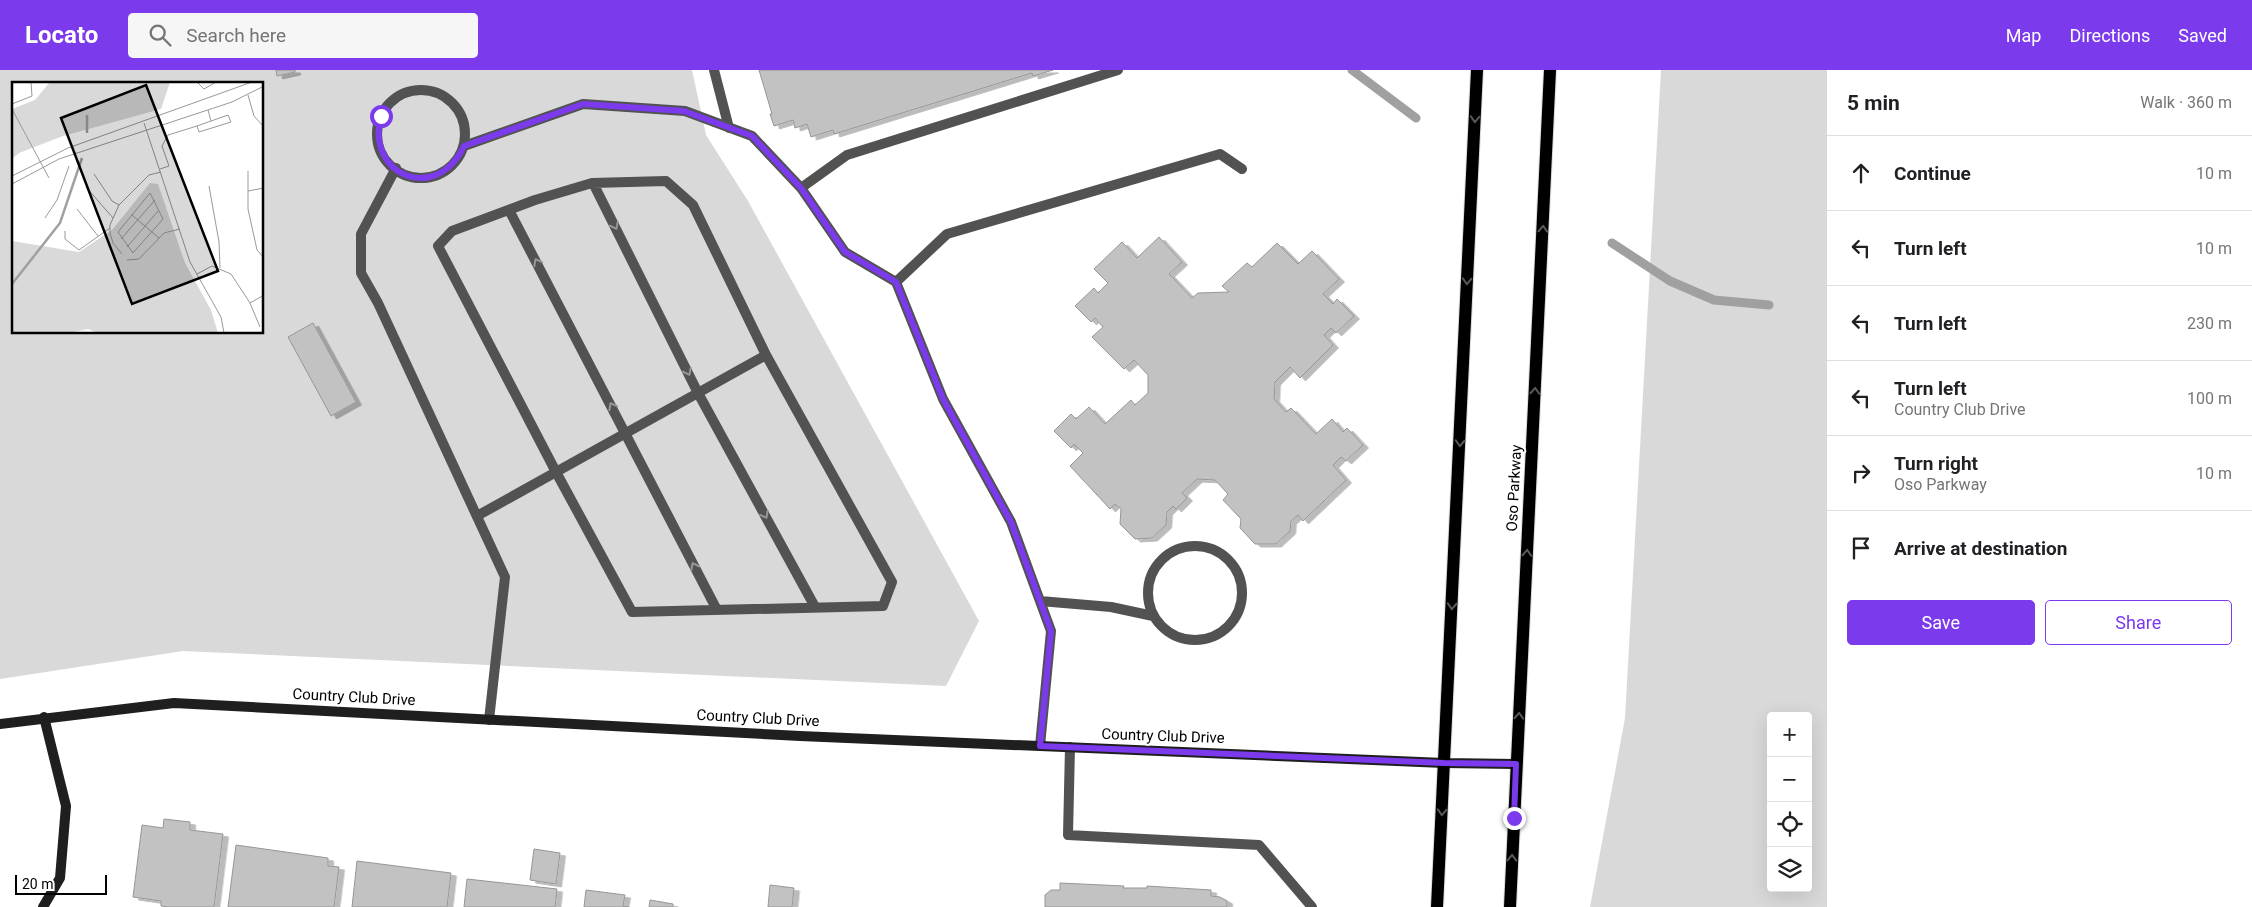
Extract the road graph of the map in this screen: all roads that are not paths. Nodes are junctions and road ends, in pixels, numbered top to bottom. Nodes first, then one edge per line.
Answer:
1 (714, 70) edge
2 (1118, 70) edge
3 (1477, 70) edge
4 (1550, 70) edge
5 (1104, 72) edge
6 (729, 128) junction
7 (464, 146) junction
8 (396, 168) junction
9 (1242, 169) dead end
10 (593, 183) junction
11 (801, 188) junction
12 (509, 210) junction
13 (896, 282) junction
14 (766, 354) junction
15 (698, 392) junction
16 (626, 433) junction
17 (556, 472) junction
18 (477, 516) junction
19 (1040, 601) junction
20 (815, 607) junction
21 (716, 610) junction
22 (1153, 616) junction
23 (44, 717) junction
24 (489, 720) junction
25 (0, 724) edge
26 (1040, 746) junction
27 (1070, 747) junction
28 (1444, 763) junction
29 (1516, 764) junction
30 (43, 907) edge
31 (1312, 907) edge
32 (1438, 907) edge
33 (1510, 907) edge

1 - 6 street
2 - 5 street
3 -> 28 main road
29 -> 4 main road, Oso Parkway
5 - 11 street
6 - 7 street
6 - 11 street
7 - 8 street
7 - 8 street
8 - 18 street
9 - 13 street
10 - 12 street
10 - 14 street
10 -> 15 street
11 - 13 street
16 -> 12 street
12 - 17 street
13 - 19 street
14 - 15 street
14 - 20 street
15 - 16 street
15 -> 20 street
16 - 17 street
21 -> 16 street
17 - 18 street
17 - 21 street
18 - 24 street
19 - 22 street
19 - 26 street
20 - 21 street
22 - 22 street
23 - 24 street, Country Club Drive
23 - 25 street, Country Club Drive
23 - 30 street
24 - 26 street, Country Club Drive
26 - 27 street, Country Club Drive
27 - 28 street, Country Club Drive
27 - 31 street
28 - 29 street, Country Club Drive
28 -> 32 main road
33 -> 29 main road, Oso Parkway

